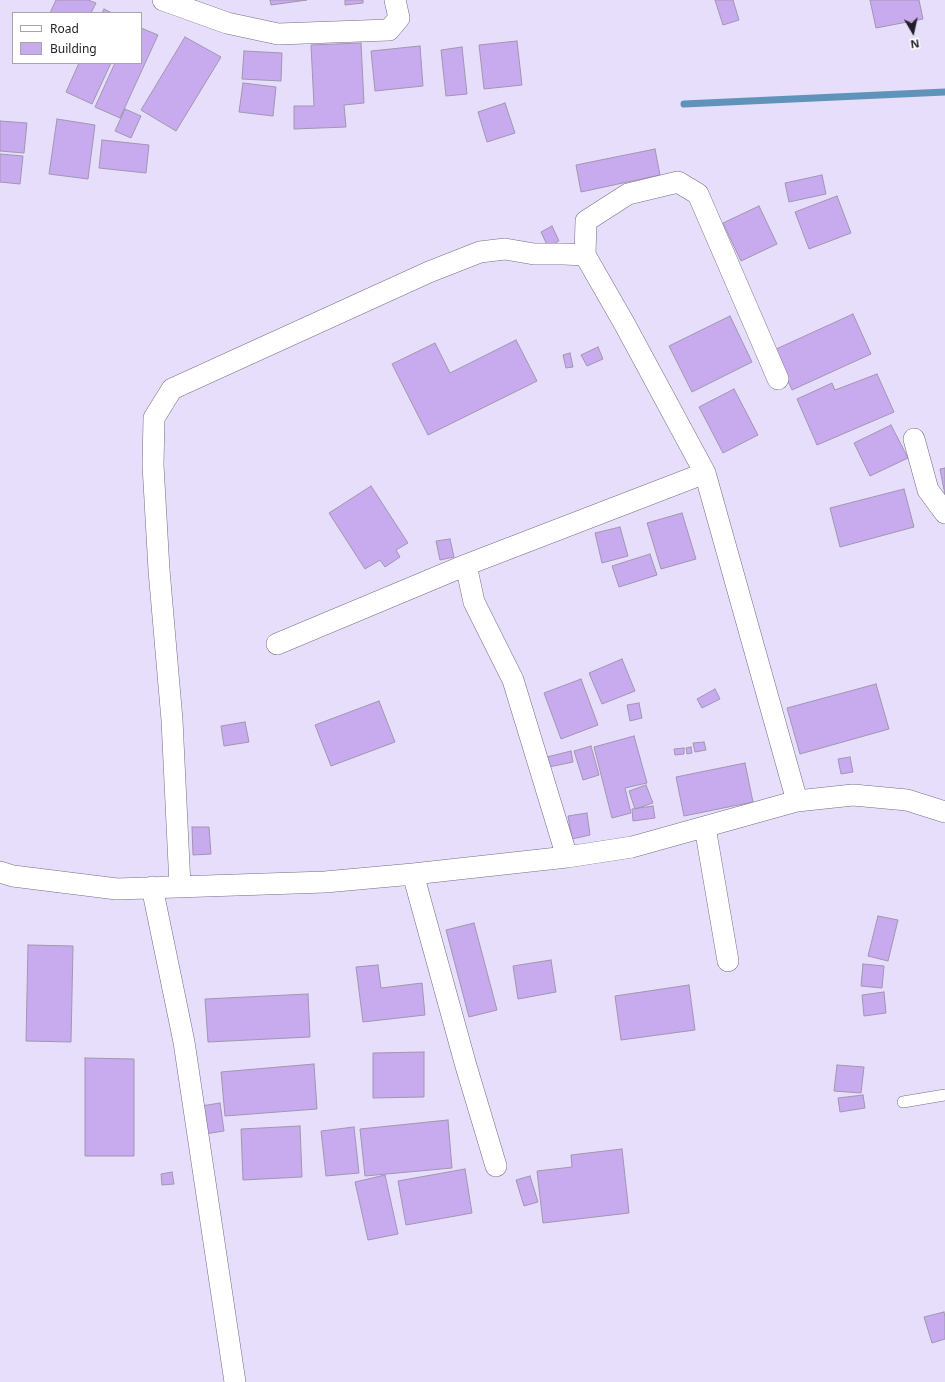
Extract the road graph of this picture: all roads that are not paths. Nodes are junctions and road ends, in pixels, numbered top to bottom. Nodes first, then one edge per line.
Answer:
1 (162, 0) edge
2 (400, 1) edge
3 (585, 255) junction
4 (778, 379) dead end
5 (914, 439) dead end
6 (705, 473) junction
7 (945, 513) edge
8 (466, 565) junction
9 (277, 644) dead end
10 (797, 800) junction
11 (945, 812) edge
12 (705, 827) junction
13 (567, 858) junction
14 (0, 872) edge
15 (412, 874) junction
16 (180, 886) junction
17 (152, 887) junction
18 (728, 961) dead end
19 (945, 1095) edge
20 (903, 1102) dead end
21 (496, 1166) dead end
22 (235, 1382) edge

1 - 2 street
3 - 4 street
3 - 6 street
3 - 16 street
5 - 7 street
6 - 8 street
6 - 10 street
8 - 9 street
8 - 13 street
10 - 11 street
10 - 12 street
12 - 13 street
12 - 18 street
13 - 15 street
14 - 17 street
15 - 16 street
15 - 21 street
16 - 17 street
17 - 22 street
19 - 20 lane

